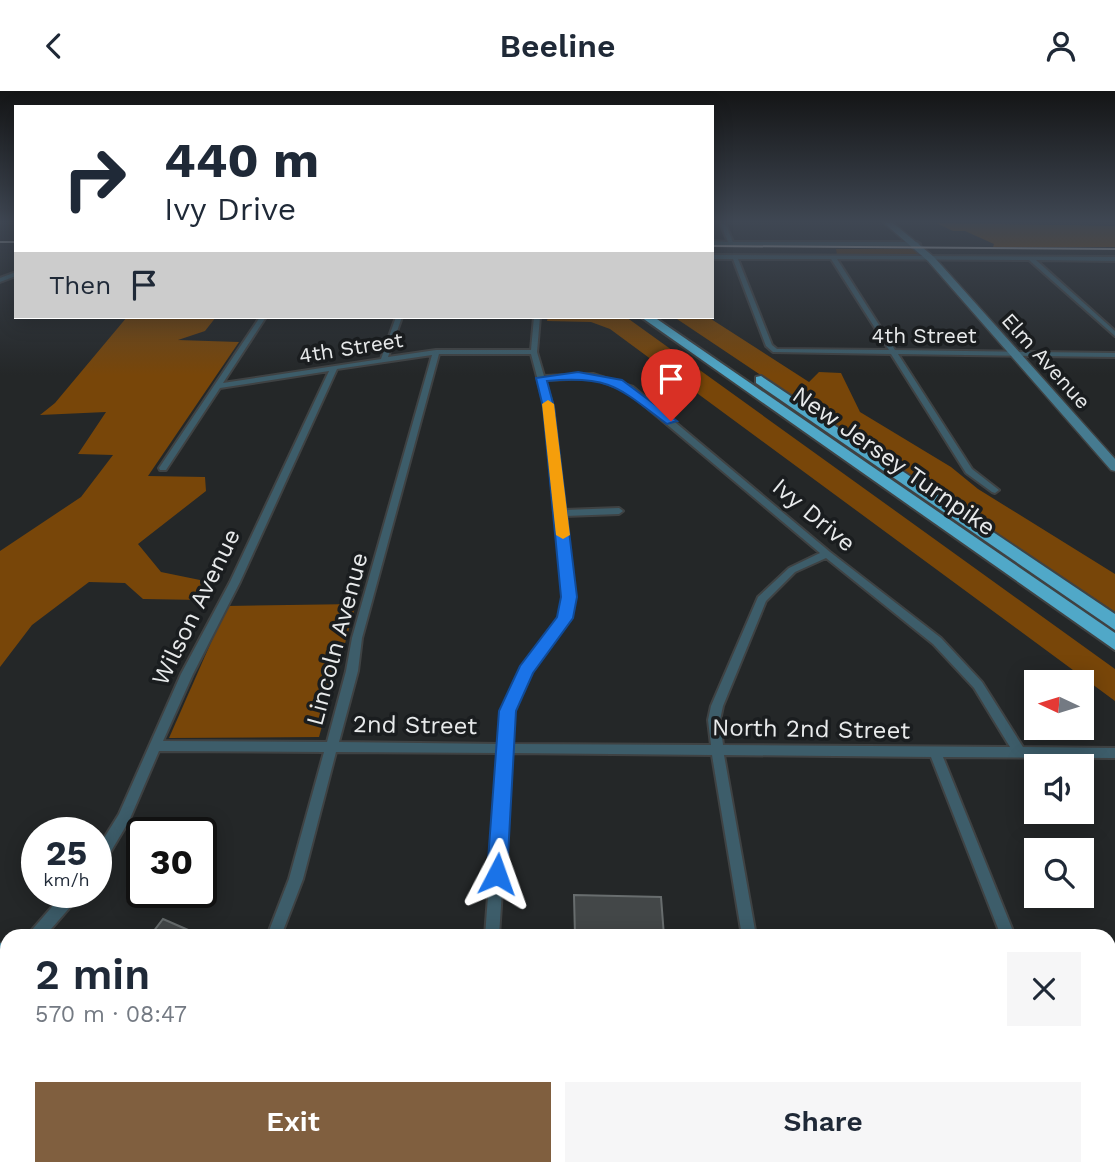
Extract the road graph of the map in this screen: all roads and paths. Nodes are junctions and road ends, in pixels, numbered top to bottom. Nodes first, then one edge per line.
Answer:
1 (741, 274) edge
2 (843, 274) edge
3 (944, 274) edge
4 (1047, 274) edge
5 (262, 319) edge
6 (398, 319) edge
7 (537, 319) edge
8 (650, 319) edge
9 (671, 319) edge
10 (1115, 334) edge
11 (436, 352) junction
12 (534, 352) junction
13 (894, 354) junction
14 (1014, 354) junction
15 (1115, 355) edge
16 (384, 359) junction
17 (334, 369) junction
18 (541, 378) junction
19 (217, 386) junction
20 (1115, 467) edge
21 (163, 468) dead end
22 (995, 490) dead end
23 (619, 511) dead end
24 (561, 513) junction
25 (827, 554) junction
26 (1115, 623) edge
27 (1115, 643) edge
28 (330, 745) junction
29 (154, 746) junction
30 (506, 748) junction
31 (717, 749) junction
32 (935, 752) junction
33 (1019, 752) junction
34 (1115, 753) edge
35 (112, 837) edge
36 (60, 908) edge
37 (42, 929) edge
38 (277, 929) edge
39 (493, 929) edge
40 (748, 929) edge
41 (1005, 929) edge

1 - 13 street, 4th Street
2 - 13 street
3 - 14 main road, Elm Avenue
4 - 10 street
5 - 19 street
6 - 16 street
7 - 12 street
8 - 27 highway, New Jersey Turnpike
9 - 26 highway, New Jersey Turnpike
11 - 12 street, 4th Street
11 - 16 street, 4th Street
11 - 28 street, Lincoln Avenue
12 - 18 street
13 - 14 street, 4th Street
13 - 22 street
14 - 15 street, 4th Street
14 - 20 main road, Elm Avenue
16 - 17 street, 4th Street
17 - 19 street, 4th Street
17 - 29 street, Wilson Avenue
18 - 24 street
18 - 25 street, Ivy Drive
19 - 21 street
23 - 24 street
24 - 30 street
25 - 31 street
25 - 33 street, Ivy Drive
28 - 29 street, 2nd Street
28 - 30 street, 2nd Street
28 - 38 street, Lincoln Avenue
29 - 35 street, Wilson Avenue
30 - 31 street, North 2nd Street
30 - 39 street
31 - 32 street, North 2nd Street
31 - 40 street
32 - 33 street, North 2nd Street
32 - 41 street
33 - 34 street, North 2nd Street
36 - 37 street

